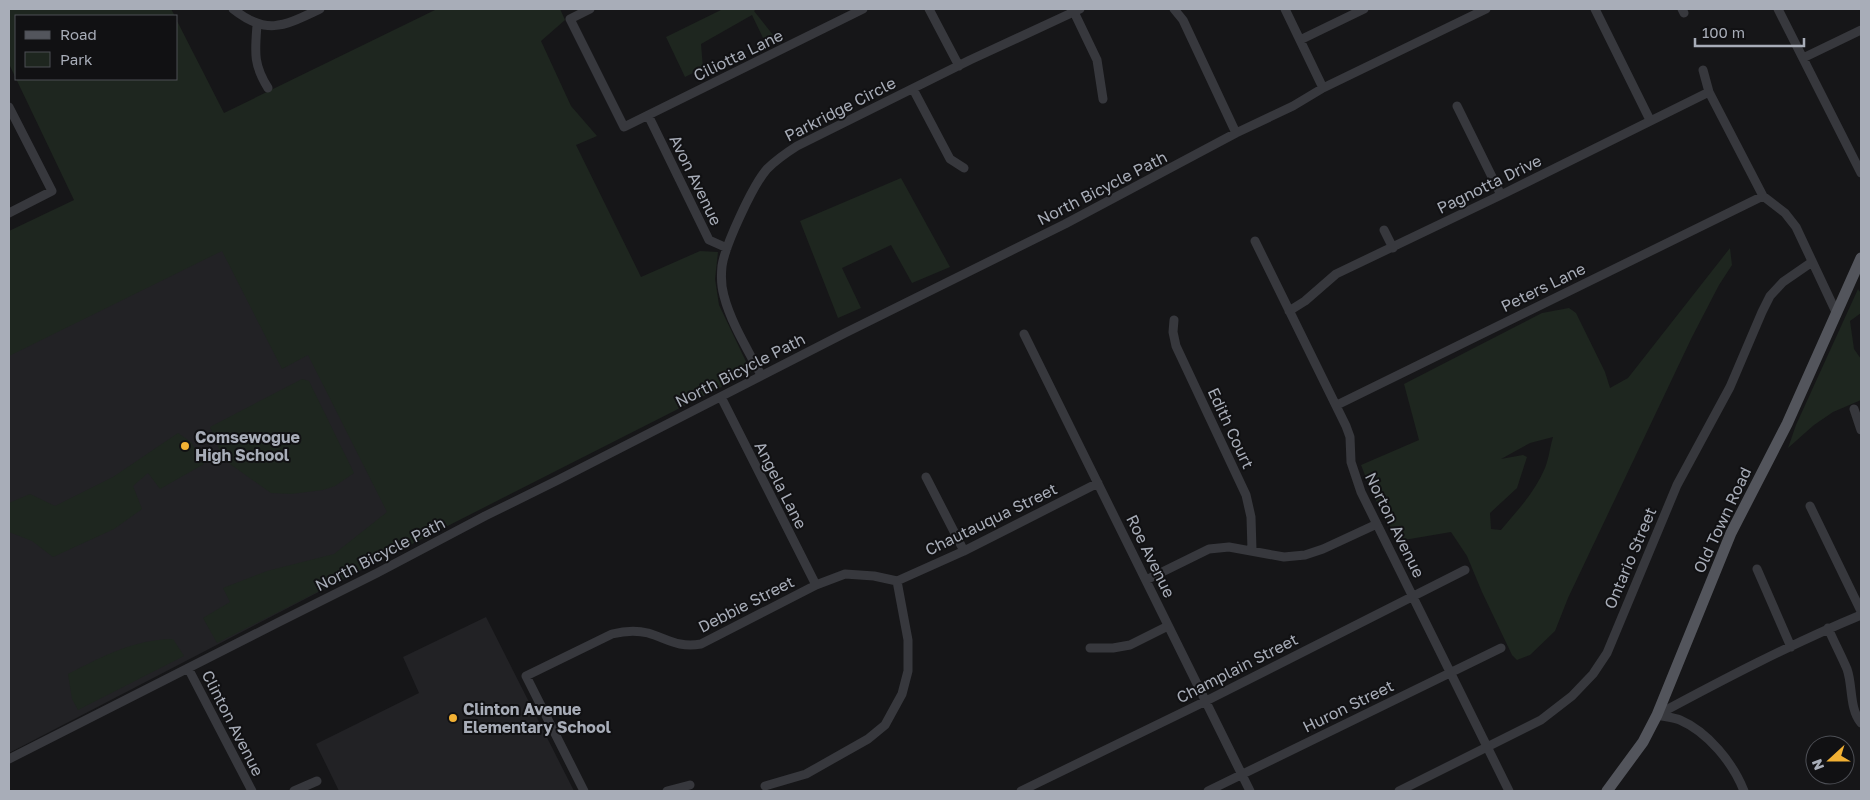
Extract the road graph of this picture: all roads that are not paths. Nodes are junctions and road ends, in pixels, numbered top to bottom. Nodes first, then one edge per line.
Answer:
1 (233, 9) edge
2 (320, 9) edge
3 (590, 9) edge
4 (863, 9) edge
5 (929, 9) edge
6 (1174, 9) edge
7 (1285, 9) edge
8 (1364, 9) edge
9 (1486, 9) edge
10 (1595, 9) edge
11 (1778, 9) edge
12 (1077, 10) edge
13 (257, 25) junction
14 (1861, 30) edge
15 (1300, 40) junction
16 (1803, 58) junction
17 (959, 66) junction
18 (1703, 70) dead end
19 (268, 88) dead end
20 (1324, 88) junction
21 (913, 89) junction
22 (1709, 92) junction
23 (1103, 99) dead end
24 (9, 107) edge
25 (1459, 109) dead end
26 (648, 115) junction
27 (1650, 120) junction
28 (1236, 133) junction
29 (964, 168) dead end
30 (1861, 173) edge
31 (1501, 195) junction
32 (1763, 196) junction
33 (9, 213) edge
34 (1384, 230) dead end
35 (1255, 241) dead end
36 (727, 248) junction
37 (1393, 248) junction
38 (1861, 260) edge
39 (1812, 262) junction
40 (1289, 311) junction
41 (1836, 312) junction
42 (1174, 320) dead end
43 (1024, 334) dead end
44 (761, 375) junction
45 (720, 397) junction
46 (1337, 405) junction
47 (1854, 408) dead end
48 (1861, 430) edge
49 (926, 477) dead end
50 (1098, 483) junction
51 (1810, 506) dead end
52 (1377, 524) junction
53 (1252, 550) junction
54 (964, 551) junction
55 (1757, 569) dead end
56 (1465, 570) dead end
57 (1146, 580) junction
58 (897, 581) junction
59 (816, 585) junction
60 (1413, 596) junction
61 (1861, 613) edge
62 (1168, 626) junction
63 (1828, 628) junction
64 (1090, 648) dead end
65 (1502, 648) dead end
66 (1791, 648) junction
67 (188, 668) junction
68 (1451, 673) junction
69 (1206, 701) junction
70 (1657, 715) junction
71 (1861, 723) edge
72 (1488, 748) junction
73 (9, 759) edge
74 (1242, 775) junction
75 (317, 781) dead end
76 (690, 785) dead end
77 (765, 786) dead end
78 (252, 791) edge
79 (294, 791) edge
80 (584, 791) edge
81 (667, 791) edge
82 (1021, 791) edge
83 (1208, 791) edge
84 (1250, 791) edge
85 (1399, 791) edge
86 (1509, 791) edge
87 (1607, 791) edge
88 (1744, 791) edge

1 - 13 street
2 - 13 street
3 - 26 street, Ciliotta Lane
4 - 26 street, Ciliotta Lane
5 - 17 street
6 - 28 street
7 - 15 street
8 - 15 street
9 - 20 street, North Bicycle Path
10 - 27 street
11 - 16 street
12 - 17 street, Parkridge Circle
12 - 23 street
13 - 19 street
14 - 16 street
15 - 20 street
16 - 30 street
17 - 21 street, Parkridge Circle
18 - 22 street
20 - 28 street, North Bicycle Path
21 - 29 street
21 - 36 street, Parkridge Circle
22 - 27 street, Pagnotta Drive
22 - 32 street
24 - 33 street
25 - 31 street
26 - 36 street, Avon Avenue
27 - 31 street, Pagnotta Drive
28 - 44 street, North Bicycle Path
31 - 37 street, Pagnotta Drive
32 - 39 street
32 - 46 street, Peters Lane
34 - 37 street
35 - 40 street, Norton Avenue
36 - 44 street, Parkridge Circle
37 - 40 street, Pagnotta Drive
38 - 41 main road, Old Town Road
39 - 41 street
39 - 72 street, Ontario Street
40 - 46 street, Norton Avenue
41 - 70 main road, Old Town Road
42 - 53 street, Edith Court
43 - 50 street, Roe Avenue
44 - 45 street, North Bicycle Path
45 - 59 street, Angela Lane
45 - 67 street, North Bicycle Path
46 - 52 street, Norton Avenue
47 - 48 street
49 - 54 street
50 - 54 street, Chautauqua Street
50 - 57 street, Roe Avenue
51 - 61 street
52 - 53 street
52 - 60 street, Norton Avenue
53 - 57 street
54 - 58 street, Chautauqua Street
55 - 66 street
56 - 60 street, Champlain Street
57 - 62 street, Roe Avenue
58 - 59 street, Debbie Street
58 - 77 street
59 - 80 street, Debbie Street
60 - 68 street, Norton Avenue
60 - 69 street, Champlain Street
61 - 63 street
62 - 64 street
62 - 69 street, Roe Avenue
63 - 66 street
63 - 71 street
65 - 68 street, Huron Street
66 - 70 street
67 - 73 street, North Bicycle Path
67 - 78 street, Clinton Avenue
68 - 72 street, Norton Avenue
68 - 74 street, Huron Street
69 - 74 street, Roe Avenue
69 - 82 street, Champlain Street
70 - 87 main road, Old Town Road
70 - 88 street
72 - 85 street, Ontario Street
72 - 86 street, Norton Avenue
74 - 83 street, Huron Street
74 - 84 street, Roe Avenue
75 - 79 street
76 - 81 street

